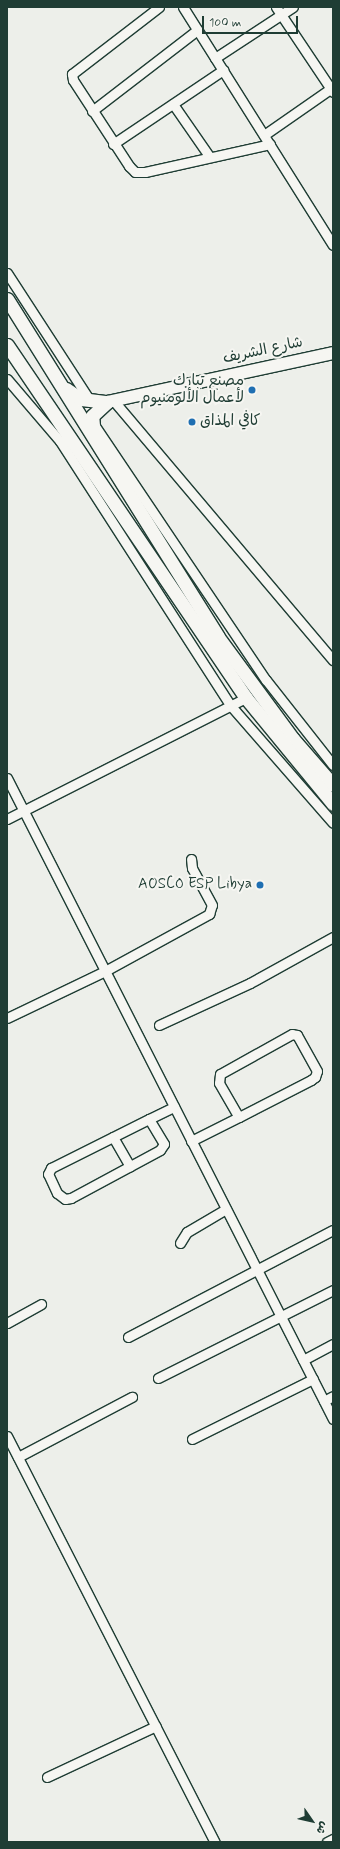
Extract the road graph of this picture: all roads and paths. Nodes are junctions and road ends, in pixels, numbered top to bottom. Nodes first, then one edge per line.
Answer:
1 (159, 7) edge
2 (183, 7) edge
3 (276, 7) edge
4 (293, 7) edge
5 (282, 15) junction
6 (197, 30) junction
7 (215, 58) junction
8 (223, 70) junction
9 (332, 89) edge
10 (173, 104) junction
11 (92, 111) junction
12 (264, 135) junction
13 (113, 144) junction
14 (270, 144) junction
15 (209, 156) junction
16 (333, 244) edge
17 (7, 273) edge
18 (7, 299) edge
19 (7, 345) edge
20 (333, 353) edge
21 (7, 379) edge
22 (62, 386) junction
23 (90, 401) junction
24 (110, 401) junction
25 (91, 421) junction
26 (97, 446) junction
27 (333, 660) edge
28 (246, 698) junction
29 (231, 706) junction
30 (333, 765) edge
31 (7, 778) edge
32 (333, 785) edge
33 (319, 789) junction
34 (309, 798) junction
35 (333, 804) edge
36 (24, 811) junction
37 (7, 819) edge
38 (333, 823) edge
39 (191, 859) dead end
40 (333, 937) edge
41 (105, 971) junction
42 (7, 1018) edge
43 (159, 1024) dead end
44 (174, 1107) junction
45 (239, 1117) junction
46 (149, 1119) junction
47 (113, 1137) junction
48 (191, 1141) junction
49 (130, 1166) junction
50 (226, 1209) junction
51 (333, 1230) edge
52 (180, 1242) dead end
53 (256, 1270) junction
54 (333, 1290) edge
55 (41, 1304) dead end
56 (281, 1315) junction
57 (7, 1323) edge
58 (128, 1337) dead end
59 (333, 1344) edge
60 (303, 1360) junction
61 (158, 1378) dead end
62 (313, 1379) junction
63 (333, 1396) edge
64 (132, 1397) dead end
65 (324, 1401) junction
66 (333, 1419) edge
67 (7, 1436) edge
68 (192, 1440) dead end
69 (18, 1458) junction
70 (156, 1726) junction
71 (47, 1777) dead end
72 (333, 1839) edge
73 (215, 1842) edge
74 (327, 1842) edge

1 - 11 street
2 - 6 street
3 - 5 street
4 - 5 street
5 - 7 street
5 - 9 street
6 - 7 street
6 - 11 street
7 - 8 street
8 - 10 street
8 - 12 street
9 - 12 street
10 - 13 street
10 - 15 street
11 - 13 street
12 - 14 street
13 - 15 street
14 - 15 street
14 - 16 street
17 - 23 street
18 - 22 highway
19 - 28 highway
20 - 24 main road, شارع الشريف
21 - 29 street
22 - 23 highway
22 - 26 highway
23 - 24 highway
24 - 25 highway
24 - 27 street
25 - 26 highway
25 - 30 street
26 - 32 highway
28 - 29 street
28 - 33 highway
29 - 34 street
29 - 36 street
31 - 36 street
33 - 34 street
33 - 35 highway
34 - 38 street
36 - 37 street
36 - 41 street
39 - 41 street
40 - 43 street
41 - 42 street
41 - 44 street
44 - 46 street
44 - 48 street
45 - 45 street
45 - 48 street
46 - 47 street
46 - 49 street
47 - 49 street
47 - 49 street
48 - 50 street
50 - 52 street
50 - 53 street
51 - 53 street
53 - 56 street
53 - 58 street
54 - 56 street
55 - 57 street
56 - 60 street
56 - 61 street
59 - 60 street
60 - 62 street
62 - 65 street
62 - 68 street
63 - 65 street
64 - 69 street
65 - 66 street
67 - 69 street
69 - 70 street
70 - 71 street
70 - 73 street
72 - 74 street

